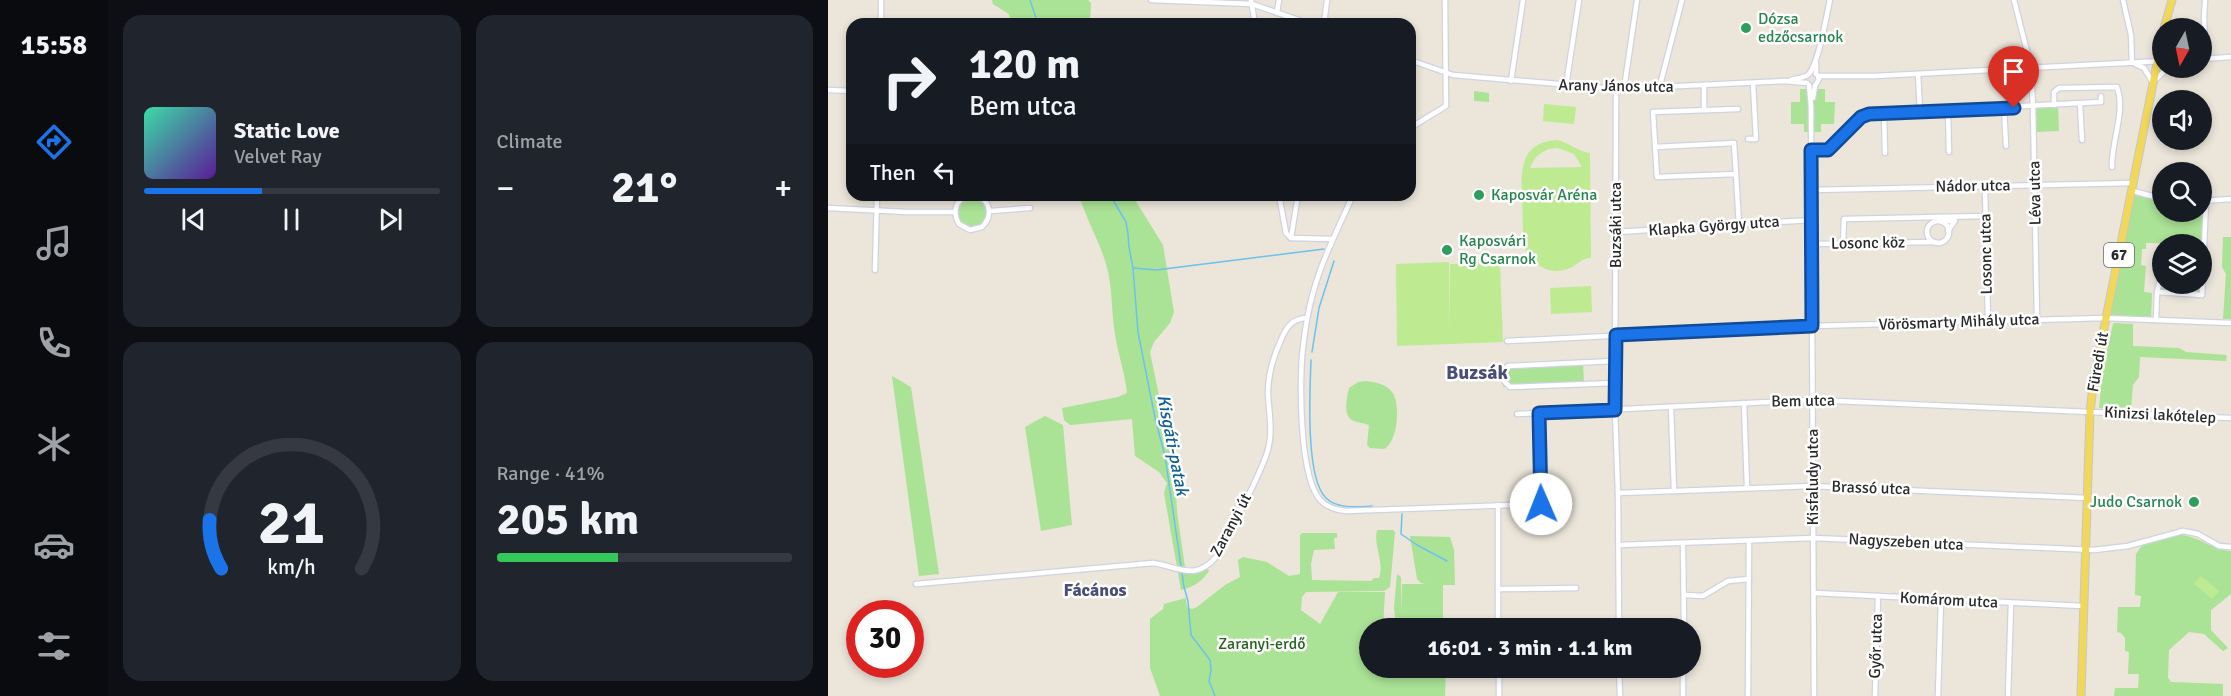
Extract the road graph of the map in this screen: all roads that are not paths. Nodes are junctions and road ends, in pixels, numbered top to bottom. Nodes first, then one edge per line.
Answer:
1 (881, 0) edge
2 (1151, 0) edge
3 (1279, 0) edge
4 (1327, 0) edge
5 (1445, 0) edge
6 (1523, 0) edge
7 (1579, 0) edge
8 (1637, 0) edge
9 (1682, 0) edge
10 (1830, 0) edge
11 (2014, 0) edge
12 (2123, 0) edge
13 (2172, 0) edge
14 (2205, 0) edge
15 (1252, 2) edge
16 (1277, 13) junction
17 (881, 18) edge
18 (1254, 18) edge
19 (1292, 18) edge
20 (1324, 18) edge
21 (2167, 18) edge
22 (2204, 18) edge
23 (2231, 57) edge
24 (2212, 58) edge
25 (1416, 62) edge
26 (2152, 62) edge
27 (2132, 63) junction
28 (2031, 67) junction
29 (1447, 74) junction
30 (1918, 74) junction
31 (1813, 75) junction
32 (1839, 78) junction
33 (2154, 78) edge
34 (2157, 78) edge
35 (1511, 81) junction
36 (1785, 81) junction
37 (1753, 83) junction
38 (2152, 83) junction
39 (1812, 84) junction
40 (1566, 86) junction
41 (1704, 86) junction
42 (1616, 89) junction
43 (1624, 89) junction
44 (1659, 89) junction
45 (828, 90) edge
46 (846, 91) edge
47 (2101, 96) dead end
48 (2080, 104) junction
49 (2054, 105) junction
50 (2033, 106) junction
51 (2004, 108) junction
52 (1738, 109) dead end
53 (1704, 110) junction
54 (1948, 111) junction
55 (1920, 112) junction
56 (1884, 114) junction
57 (1416, 124) edge
58 (1748, 139) dead end
59 (2082, 140) dead end
60 (2006, 146) dead end
61 (1655, 147) junction
62 (1811, 150) junction
63 (1949, 152) dead end
64 (1885, 153) dead end
65 (2112, 167) dead end
66 (1736, 174) junction
67 (2134, 183) junction
68 (2035, 185) junction
69 (1985, 186) junction
70 (1812, 190) junction
71 (2133, 191) junction
72 (2152, 196) edge
73 (2231, 199) edge
74 (2212, 200) edge
75 (877, 201) edge
76 (959, 201) edge
77 (986, 201) edge
78 (1280, 201) edge
79 (1297, 201) edge
80 (1350, 201) edge
81 (828, 208) edge
82 (1030, 208) dead end
83 (876, 211) junction
84 (990, 211) junction
85 (954, 212) junction
86 (1986, 216) junction
87 (1956, 218) junction
88 (1928, 219) junction
89 (1812, 220) junction
90 (1937, 221) junction
91 (1739, 225) junction
92 (1928, 228) junction
93 (1948, 231) junction
94 (1616, 232) junction
95 (1927, 235) junction
96 (1291, 238) junction
97 (1333, 238) junction
98 (1935, 242) junction
99 (1923, 243) junction
100 (1813, 244) junction
101 (1843, 244) junction
102 (875, 270) dead end
103 (2157, 294) edge
104 (2187, 294) edge
105 (2202, 294) edge
106 (1307, 318) junction
107 (2105, 318) junction
108 (2037, 320) junction
109 (2156, 320) junction
110 (1988, 322) junction
111 (2231, 323) edge
112 (1812, 326) junction
113 (1616, 335) junction
114 (1507, 340) dead end
115 (1615, 361) junction
116 (1615, 383) junction
117 (1813, 400) junction
118 (1744, 403) junction
119 (1671, 407) junction
120 (1615, 410) junction
121 (2090, 412) junction
122 (1539, 413) junction
123 (1517, 414) dead end
124 (2231, 418) edge
125 (1812, 486) junction
126 (1747, 487) junction
127 (1674, 490) junction
128 (1618, 493) junction
129 (2087, 498) junction
130 (1498, 505) junction
131 (1813, 538) junction
132 (1749, 541) junction
133 (1683, 543) junction
134 (1619, 545) junction
135 (2231, 547) edge
136 (2086, 550) junction
137 (1749, 579) junction
138 (916, 584) dead end
139 (1576, 588) dead end
140 (1498, 589) junction
141 (1815, 593) junction
142 (1684, 595) junction
143 (1878, 597) junction
144 (1941, 600) junction
145 (2011, 603) junction
146 (2083, 606) junction
147 (1498, 618) edge
148 (1619, 618) edge
149 (1684, 618) edge
150 (1499, 678) edge
151 (1619, 678) edge
152 (1683, 678) edge
153 (1499, 696) edge
154 (1620, 696) edge
155 (1683, 696) edge
156 (1748, 696) edge
157 (1814, 696) edge
158 (1875, 696) edge
159 (1938, 696) edge
160 (2008, 696) edge
161 (2081, 696) edge

1 - 17 street
2 - 15 street
3 - 16 street
4 - 20 street
5 - 29 street
6 - 35 street
7 - 40 street
8 - 43 street
9 - 44 street
10 - 31 street
11 - 28 street, Léva utca
12 - 27 street
13 - 21 main road
14 - 22 street
15 - 16 street
15 - 18 street
16 - 19 street
23 - 24 street
25 - 29 street, Arany János utca
26 - 27 street, Arany János utca
27 - 28 street, Arany János utca
27 - 38 street
28 - 30 street, Arany János utca
28 - 50 street, Léva utca
29 - 35 street, Arany János utca
29 - 57 street
30 - 32 street, Arany János utca
30 - 55 street
31 - 32 street, Arany János utca
31 - 36 street, Arany János utca
31 - 39 street
31 - 39 street
32 - 39 street, Arany János utca
33 - 38 main road, Füredi út / 67
34 - 38 street
35 - 40 street, Arany János utca
36 - 37 street, Arany János utca
36 - 39 street, Arany János utca
37 - 41 street, Arany János utca
37 - 58 street
38 - 67 main road, Füredi út / 67
39 - 62 street, Kisfaludy utca
40 - 42 street, Arany János utca
41 - 44 street, Arany János utca
41 - 53 street
42 - 43 street, Arany János utca
42 - 94 street, Buzsáki utca
43 - 44 street, Arany János utca
45 - 46 street
47 - 48 street
48 - 49 street
48 - 59 street
49 - 50 street
49 - 65 street
50 - 51 street
50 - 68 street, Léva utca
51 - 54 street
51 - 60 street
52 - 53 street
53 - 61 street
54 - 55 street
54 - 63 street
55 - 56 street
56 - 62 street
56 - 64 street
61 - 66 street
61 - 66 street
62 - 70 street, Kisfaludy utca
66 - 91 street
67 - 68 street, Nádor utca
67 - 71 main road, Füredi út / 67
68 - 69 street, Nádor utca
68 - 108 street, Léva utca
69 - 70 street, Nádor utca
69 - 86 street, Losonc utca
70 - 89 street, Kisfaludy utca
71 - 72 street
71 - 107 main road, Füredi út / 67
73 - 74 street
75 - 83 street
76 - 85 street
77 - 84 street
78 - 96 street
79 - 96 street
80 - 97 street
81 - 83 street
82 - 84 street
83 - 85 street
83 - 102 street
84 - 85 street
86 - 87 street
86 - 110 street, Losonc utca
87 - 88 street
87 - 90 street
87 - 93 street
88 - 90 street
88 - 92 street
88 - 101 street
89 - 91 street, Klapka György utca
89 - 100 street, Kisfaludy utca
90 - 92 street
90 - 93 street
91 - 94 street, Klapka György utca
92 - 95 street
93 - 98 street
94 - 113 street, Buzsáki utca
95 - 98 street
95 - 99 street
96 - 97 street
97 - 106 street
98 - 99 street, Losonc köz
99 - 101 street, Losonc köz
100 - 101 street, Losonc köz
100 - 112 street, Kisfaludy utca
103 - 109 street
104 - 105 street
106 - 130 street
106 - 138 street, Zaranyi út
107 - 108 street, Vörösmarty Mihály utca
107 - 109 street, Vörösmarty Mihály utca
107 - 121 main road, Füredi út / 67
108 - 110 street, Vörösmarty Mihály utca
109 - 111 street, Vörösmarty Mihály utca
110 - 112 street, Vörösmarty Mihály utca
112 - 113 street, Vörösmarty Mihály utca
112 - 117 street, Kisfaludy utca
113 - 114 street, Vörösmarty Mihály utca
113 - 115 street, Buzsáki utca
115 - 116 street, Buzsáki utca
115 - 116 street
116 - 120 street, Buzsáki utca
117 - 118 street, Bem utca
117 - 121 street, Bem utca
117 - 125 street, Kisfaludy utca
118 - 119 street, Bem utca
118 - 126 street
119 - 120 street, Bem utca
119 - 127 street
120 - 122 street, Bem utca
120 - 128 street, Buzsáki utca
121 - 124 street, Kinizsi lakótelep
121 - 129 main road, Füredi út / 67
122 - 123 street, Bem utca
122 - 130 street
125 - 126 street, Brassó utca
125 - 129 street, Brassó utca
125 - 131 street, Kisfaludy utca
126 - 127 street, Brassó utca
127 - 128 street, Brassó utca
128 - 134 street, Buzsáki utca
129 - 136 main road, Füredi út / 67
130 - 140 street
131 - 132 street, Nagyszeben utca
131 - 136 street, Nagyszeben utca
131 - 141 street, Kisfaludy utca
132 - 133 street, Nagyszeben utca
132 - 137 street
133 - 134 street, Nagyszeben utca
133 - 142 street
134 - 148 street, Buzsáki utca
135 - 136 street
136 - 146 main road, Füredi út / 67
137 - 142 street
137 - 156 street
139 - 140 street
140 - 147 street
141 - 143 street, Komárom utca
141 - 157 street, Kisfaludy utca
142 - 149 street
143 - 144 street, Komárom utca
143 - 158 street, Győr utca
144 - 145 street, Komárom utca
144 - 159 street
145 - 146 street, Komárom utca
145 - 160 street
146 - 161 main road, Füredi út / 67
150 - 153 street
151 - 154 street
152 - 155 street

